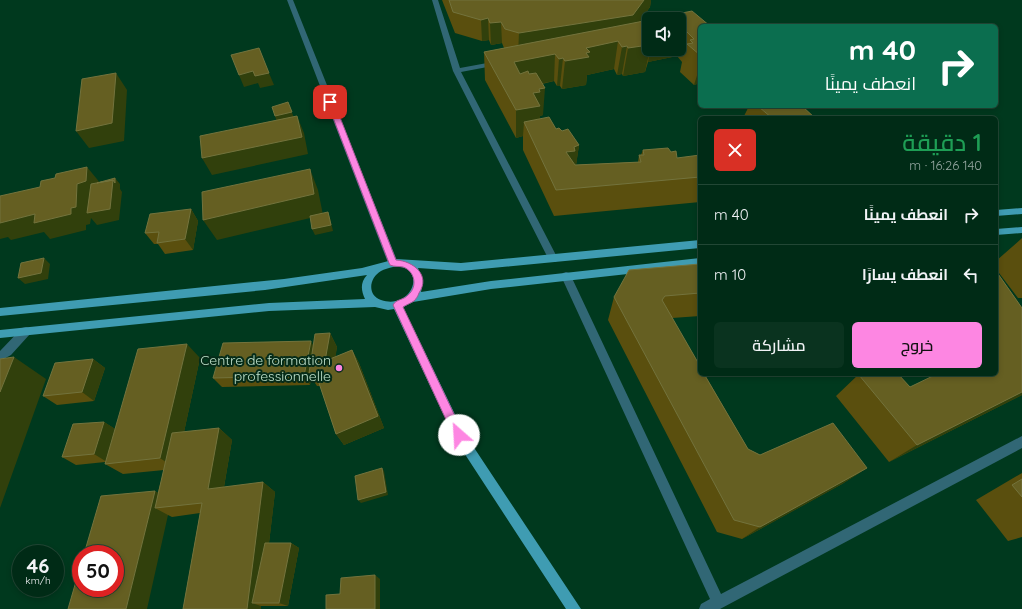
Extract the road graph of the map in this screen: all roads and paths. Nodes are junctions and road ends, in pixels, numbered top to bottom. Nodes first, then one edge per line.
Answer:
1 (290, 0) edge
2 (435, 0) edge
3 (503, 62) edge
4 (457, 71) junction
5 (1022, 211) edge
6 (998, 213) edge
7 (1022, 230) edge
8 (998, 232) edge
9 (698, 244) edge
10 (553, 259) junction
11 (698, 262) edge
12 (393, 263) junction
13 (404, 264) junction
14 (376, 268) junction
15 (566, 276) junction
16 (412, 298) junction
17 (374, 303) junction
18 (397, 305) junction
19 (0, 312) edge
20 (26, 332) junction
21 (0, 334) edge
22 (0, 356) edge
23 (1022, 442) edge
24 (718, 601) junction
25 (574, 609) edge
26 (706, 609) edge

1 - 12 street
2 - 4 street
3 - 4 street
4 - 10 street
5 - 6 main road
7 - 8 main road
9 - 10 main road
10 - 13 main road
11 - 15 main road
12 - 13 main road
12 - 14 main road
13 - 16 main road
14 - 17 main road
14 - 19 main road
15 - 16 main road
15 - 24 street
16 - 18 main road
17 - 18 main road
17 - 20 main road
18 - 25 main road
20 - 21 main road
20 - 22 street
23 - 24 street
24 - 26 street

